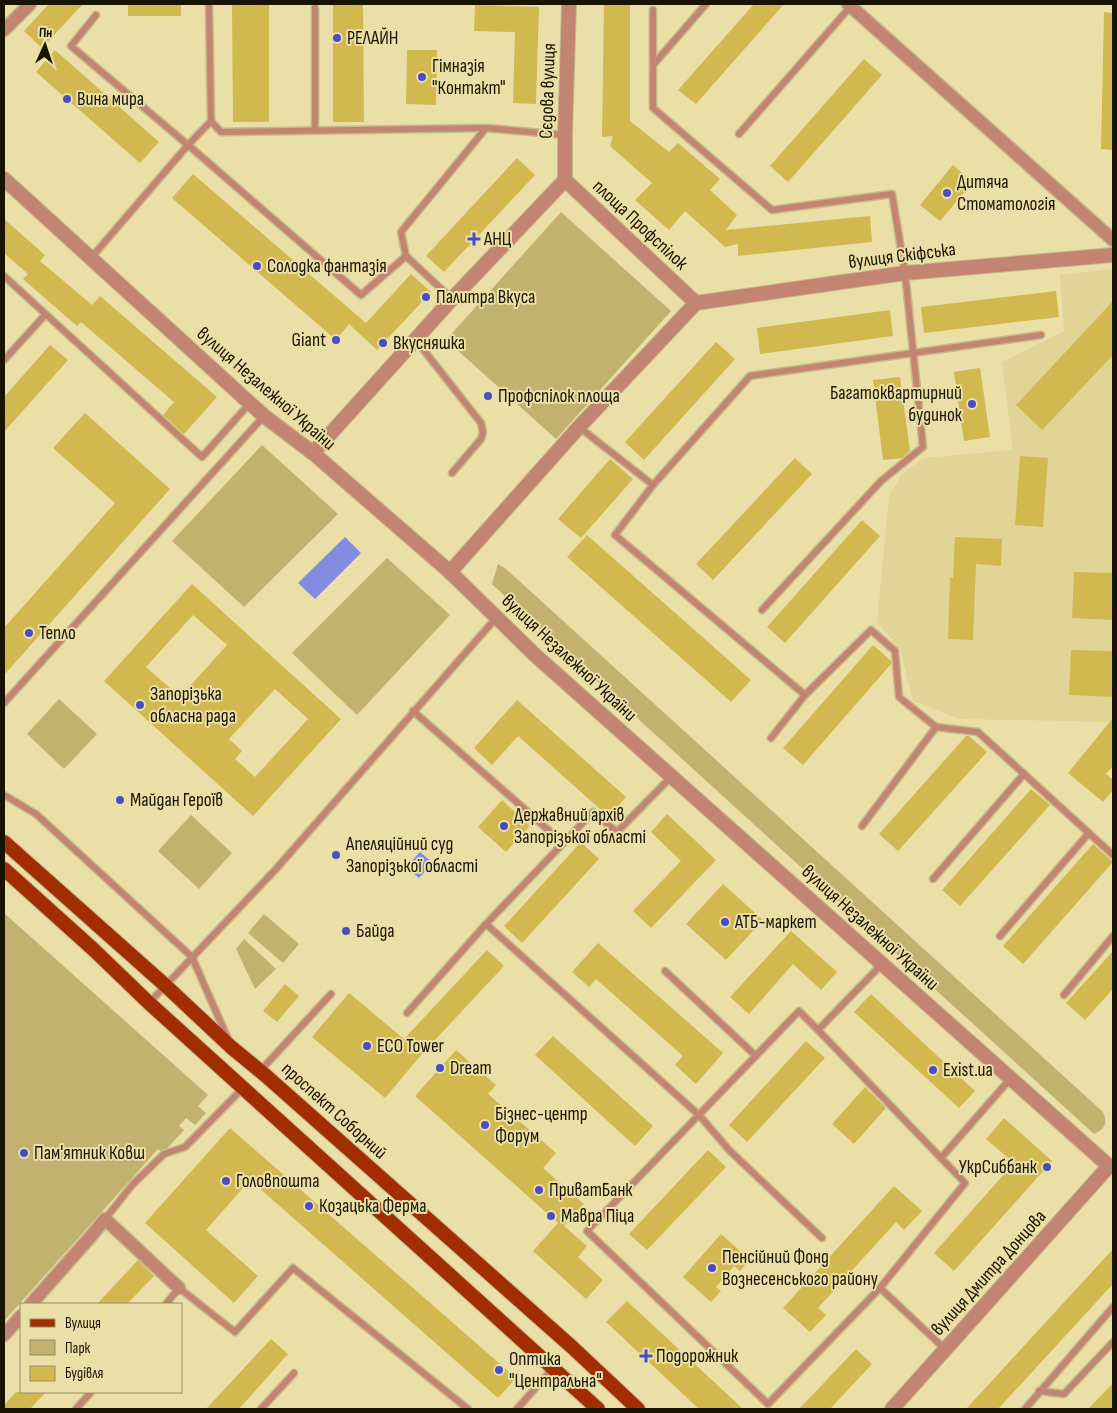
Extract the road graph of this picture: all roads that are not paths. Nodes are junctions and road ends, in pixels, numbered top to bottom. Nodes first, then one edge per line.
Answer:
1 (30, 4) edge
2 (209, 4) edge
3 (569, 4) edge
4 (706, 4) edge
5 (849, 5) edge
6 (315, 8) dead end
7 (653, 10) dead end
8 (96, 16) dead end
9 (4, 30) edge
10 (653, 65) junction
11 (211, 121) junction
12 (486, 128) junction
13 (315, 130) junction
14 (739, 134) dead end
15 (565, 135) junction
16 (188, 145) junction
17 (4, 179) edge
18 (565, 180) junction
19 (1113, 240) edge
20 (1113, 255) edge
21 (406, 256) junction
22 (91, 258) junction
23 (905, 273) junction
24 (4, 276) edge
25 (452, 299) junction
26 (696, 303) junction
27 (45, 314) junction
28 (1041, 336) dead end
29 (415, 339) junction
30 (914, 353) junction
31 (4, 360) edge
32 (250, 403) junction
33 (264, 416) junction
34 (579, 427) junction
35 (313, 453) junction
36 (452, 473) dead end
37 (653, 485) junction
38 (450, 572) junction
39 (762, 610) dead end
40 (496, 618) junction
41 (806, 695) junction
42 (4, 703) edge
43 (413, 712) junction
44 (936, 728) junction
45 (770, 738) dead end
46 (1024, 774) junction
47 (672, 777) junction
48 (4, 795) edge
49 (862, 826) dead end
50 (1089, 833) junction
51 (4, 842) edge
52 (563, 843) junction
53 (1113, 855) edge
54 (4, 869) edge
55 (933, 879) dead end
56 (486, 924) junction
57 (1000, 936) dead end
58 (1113, 936) edge
59 (192, 956) junction
60 (882, 964) junction
61 (665, 971) dead end
62 (166, 986) junction
63 (331, 994) dead end
64 (1064, 995) dead end
65 (149, 1003) junction
66 (407, 1013) dead end
67 (818, 1030) junction
68 (232, 1047) junction
69 (756, 1056) junction
70 (260, 1071) junction
71 (1011, 1078) junction
72 (243, 1088) junction
73 (699, 1115) junction
74 (941, 1158) junction
75 (1112, 1166) edge
76 (105, 1219) junction
77 (822, 1238) dead end
78 (180, 1288) junction
79 (880, 1288) junction
80 (32, 1303) edge
81 (167, 1303) edge
82 (1113, 1307) edge
83 (20, 1317) edge
84 (4, 1335) edge
85 (1113, 1342) edge
86 (946, 1349) junction
87 (553, 1368) junction
88 (294, 1373) dead end
89 (1039, 1391) junction
90 (90, 1393) edge
91 (76, 1409) edge
92 (261, 1409) edge
93 (468, 1409) edge
94 (516, 1409) edge
95 (598, 1409) edge
96 (638, 1409) edge
97 (892, 1409) edge
98 (1025, 1409) edge

1 - 9 street
2 - 11 lane
3 - 15 street, Сєдова вулиця
4 - 10 lane
5 - 14 lane
5 - 19 street
6 - 13 lane
7 - 10 lane
8 - 16 lane
10 - 23 lane
11 - 13 lane
11 - 16 lane
12 - 13 lane
12 - 15 lane
12 - 21 lane
15 - 18 street, Сєдова вулиця
16 - 21 lane
16 - 22 lane
17 - 22 street, вулиця Незалежної України
18 - 25 street, площа Профспілок
18 - 26 street, площа Профспілок
20 - 23 street, вулиця Скіфська
21 - 25 lane
22 - 32 street, вулиця Незалежної України
23 - 26 street, вулиця Скіфська
23 - 30 lane
24 - 27 lane
25 - 29 street, площа Профспілок
26 - 34 street
27 - 31 lane
27 - 32 lane
28 - 30 lane
29 - 35 street, площа Профспілок
29 - 36 lane
30 - 37 lane
30 - 39 lane
32 - 33 street, вулиця Незалежної України
33 - 35 street, вулиця Незалежної України
33 - 42 lane
34 - 37 lane
34 - 38 street
35 - 38 street, вулиця Незалежної України
37 - 41 lane
38 - 40 street, вулиця Незалежної України
40 - 43 lane
40 - 47 street, вулиця Незалежної України
41 - 44 lane
41 - 45 lane
43 - 52 lane
43 - 59 lane
44 - 46 lane
44 - 49 lane
46 - 50 lane
46 - 55 lane
47 - 52 lane
47 - 60 street, вулиця Незалежної України
48 - 59 lane
50 - 53 lane
50 - 57 lane
51 - 62 main road, проспект Соборний
52 - 56 lane
54 - 65 main road
56 - 66 lane
56 - 73 lane
58 - 64 lane
59 - 62 lane
59 - 68 lane
60 - 67 lane
60 - 71 street, вулиця Незалежної України
61 - 69 lane
62 - 65 lane
62 - 68 main road, проспект Соборний
63 - 70 lane
65 - 72 main road
67 - 69 lane
67 - 74 lane
68 - 70 main road, проспект Соборний
69 - 73 lane
70 - 72 main road
70 - 96 main road, проспект Соборний
71 - 74 lane
71 - 75 street, вулиця Незалежної України
72 - 76 lane
72 - 87 main road
73 - 77 lane
73 - 79 lane
74 - 79 lane
75 - 86 street, вулиця Дмитра Донцова
76 - 78 street
76 - 80 street
78 - 81 lane
78 - 93 lane
79 - 86 lane
82 - 89 lane
83 - 84 street
85 - 89 lane
86 - 97 street, вулиця Дмитра Донцова
87 - 94 lane
87 - 95 main road
88 - 92 lane
89 - 98 lane
90 - 91 lane

